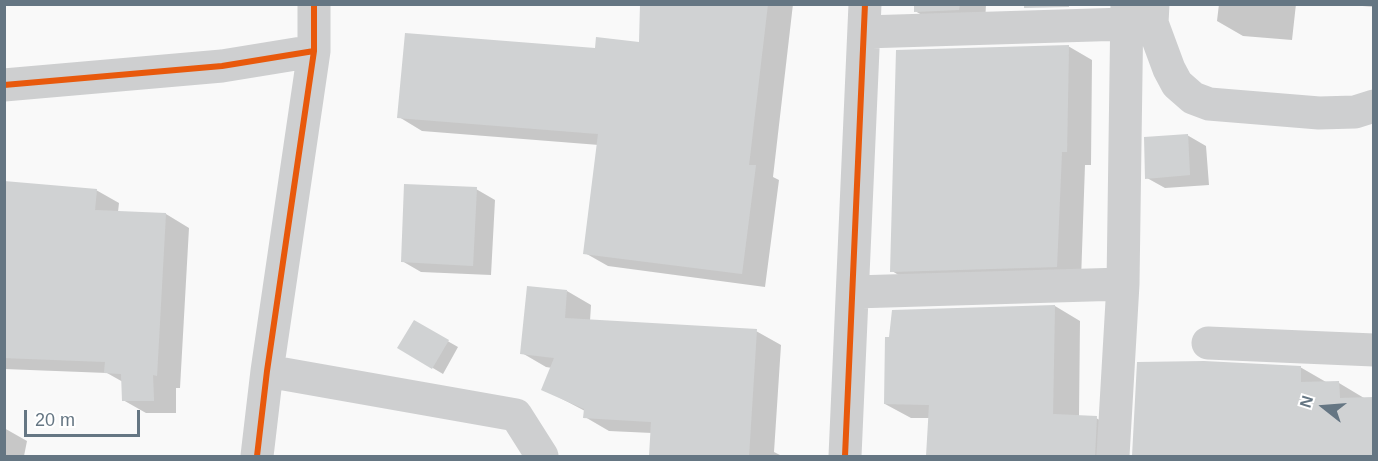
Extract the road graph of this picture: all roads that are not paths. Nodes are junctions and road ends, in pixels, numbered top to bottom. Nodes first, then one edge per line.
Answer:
1 (314, 4) edge
2 (1154, 4) edge
3 (1126, 14) edge
4 (865, 18) edge
5 (314, 51) junction
6 (4, 85) edge
7 (1374, 106) edge
8 (1122, 284) junction
9 (854, 292) junction
10 (1208, 343) dead end
11 (1374, 350) edge
12 (267, 372) junction
13 (258, 456) edge
14 (542, 456) edge
15 (845, 456) edge
16 (1113, 456) edge

1 - 5 street
2 - 7 street
3 - 4 street
3 - 8 street
4 - 9 street
5 - 6 street
5 - 12 street
8 - 9 street
8 - 16 street
9 - 15 street
10 - 11 street
12 - 13 street
12 - 14 street

